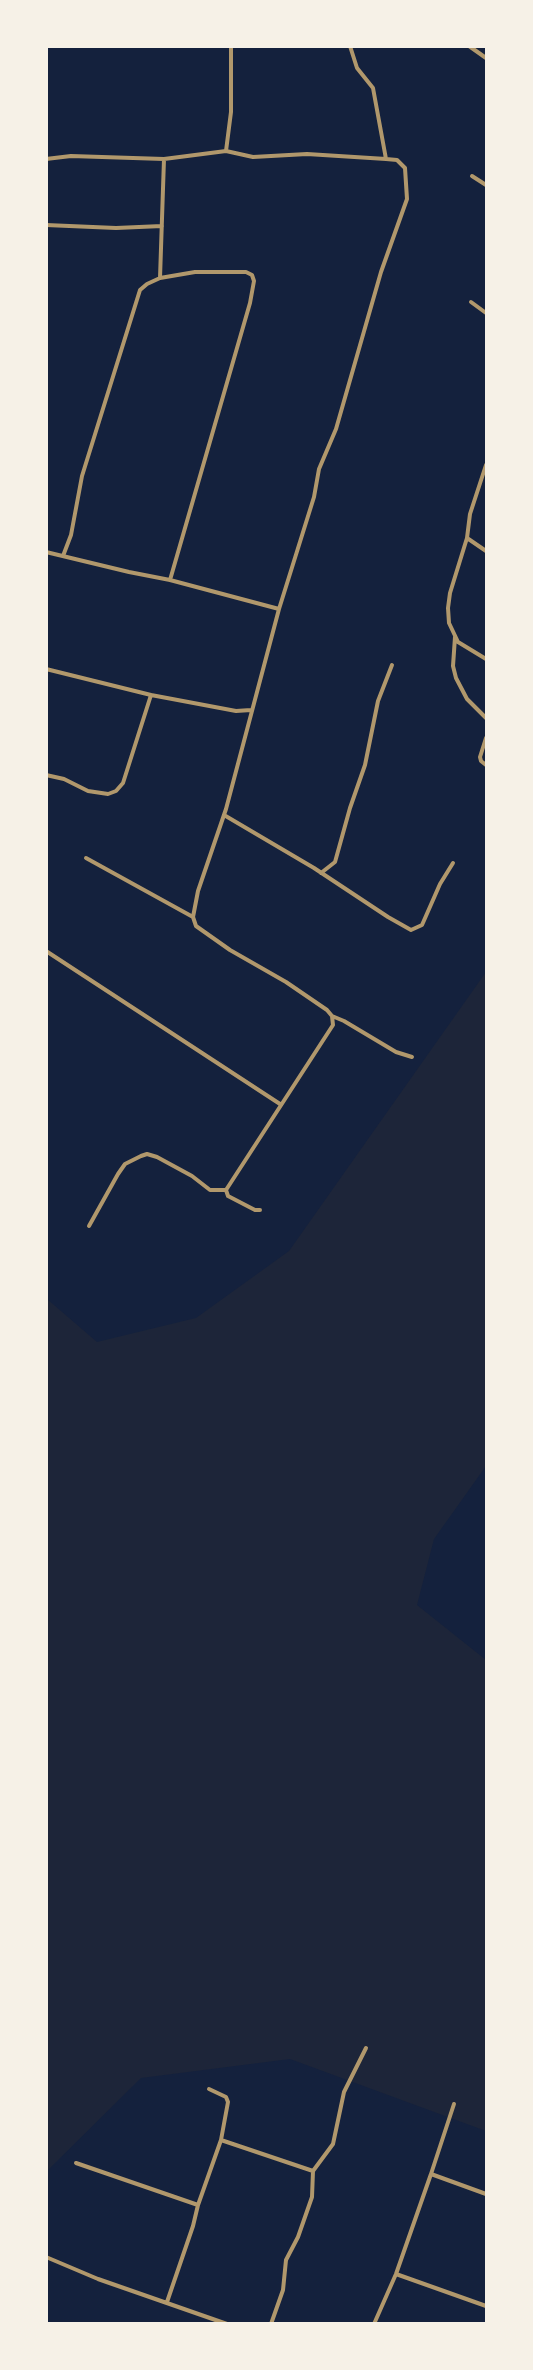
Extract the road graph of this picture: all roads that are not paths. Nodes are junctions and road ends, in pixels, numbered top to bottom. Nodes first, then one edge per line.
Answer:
1 (231, 46) edge
2 (350, 46) edge
3 (469, 46) edge
4 (486, 58) edge
5 (226, 151) junction
6 (46, 159) edge
7 (164, 159) junction
8 (386, 159) junction
9 (472, 176) dead end
10 (486, 185) edge
11 (46, 225) edge
12 (162, 226) junction
13 (160, 278) junction
14 (471, 302) dead end
15 (486, 313) edge
16 (486, 465) edge
17 (467, 538) junction
18 (486, 551) edge
19 (46, 552) edge
20 (63, 556) junction
21 (170, 580) junction
22 (279, 609) junction
23 (455, 636) junction
24 (486, 658) edge
25 (392, 665) dead end
26 (46, 669) edge
27 (151, 695) junction
28 (251, 710) junction
29 (486, 718) edge
30 (486, 738) edge
31 (486, 765) edge
32 (46, 775) edge
33 (224, 815) junction
34 (86, 858) dead end
35 (453, 863) dead end
36 (321, 873) junction
37 (193, 917) junction
38 (46, 951) edge
39 (332, 1016) junction
40 (412, 1057) dead end
41 (280, 1104) junction
42 (226, 1190) junction
43 (260, 1210) dead end
44 (89, 1226) dead end
45 (366, 2048) dead end
46 (209, 2089) dead end
47 (454, 2104) dead end
48 (221, 2140) junction
49 (76, 2163) dead end
50 (313, 2171) junction
51 (431, 2174) junction
52 (486, 2194) edge
53 (198, 2205) junction
54 (46, 2257) edge
55 (396, 2274) junction
56 (166, 2302) junction
57 (486, 2306) edge
58 (227, 2324) edge
59 (271, 2324) edge
60 (374, 2324) edge

1 - 5 street
2 - 8 street
3 - 4 street
5 - 7 street
5 - 8 street
6 - 7 street
7 - 12 street
8 - 22 street
9 - 10 street
11 - 12 street
12 - 13 street
13 - 20 street
13 - 21 street
14 - 15 street
16 - 17 street
17 - 18 street
17 - 23 street
19 - 20 street
20 - 21 street
21 - 22 street
22 - 28 street
23 - 24 street
23 - 29 street
25 - 36 street
26 - 27 street
27 - 28 street
27 - 32 street
28 - 33 street
30 - 31 street
33 - 36 street
33 - 37 street
34 - 37 street
35 - 36 street
37 - 39 street
38 - 41 street
39 - 40 street
39 - 41 street
41 - 42 street
42 - 43 street
42 - 44 street
45 - 50 street
46 - 48 street
47 - 51 street
48 - 50 street
48 - 53 street
49 - 53 street
50 - 59 street
51 - 52 street
51 - 55 street
53 - 56 street
54 - 56 street
55 - 57 street
55 - 60 street
56 - 58 street

